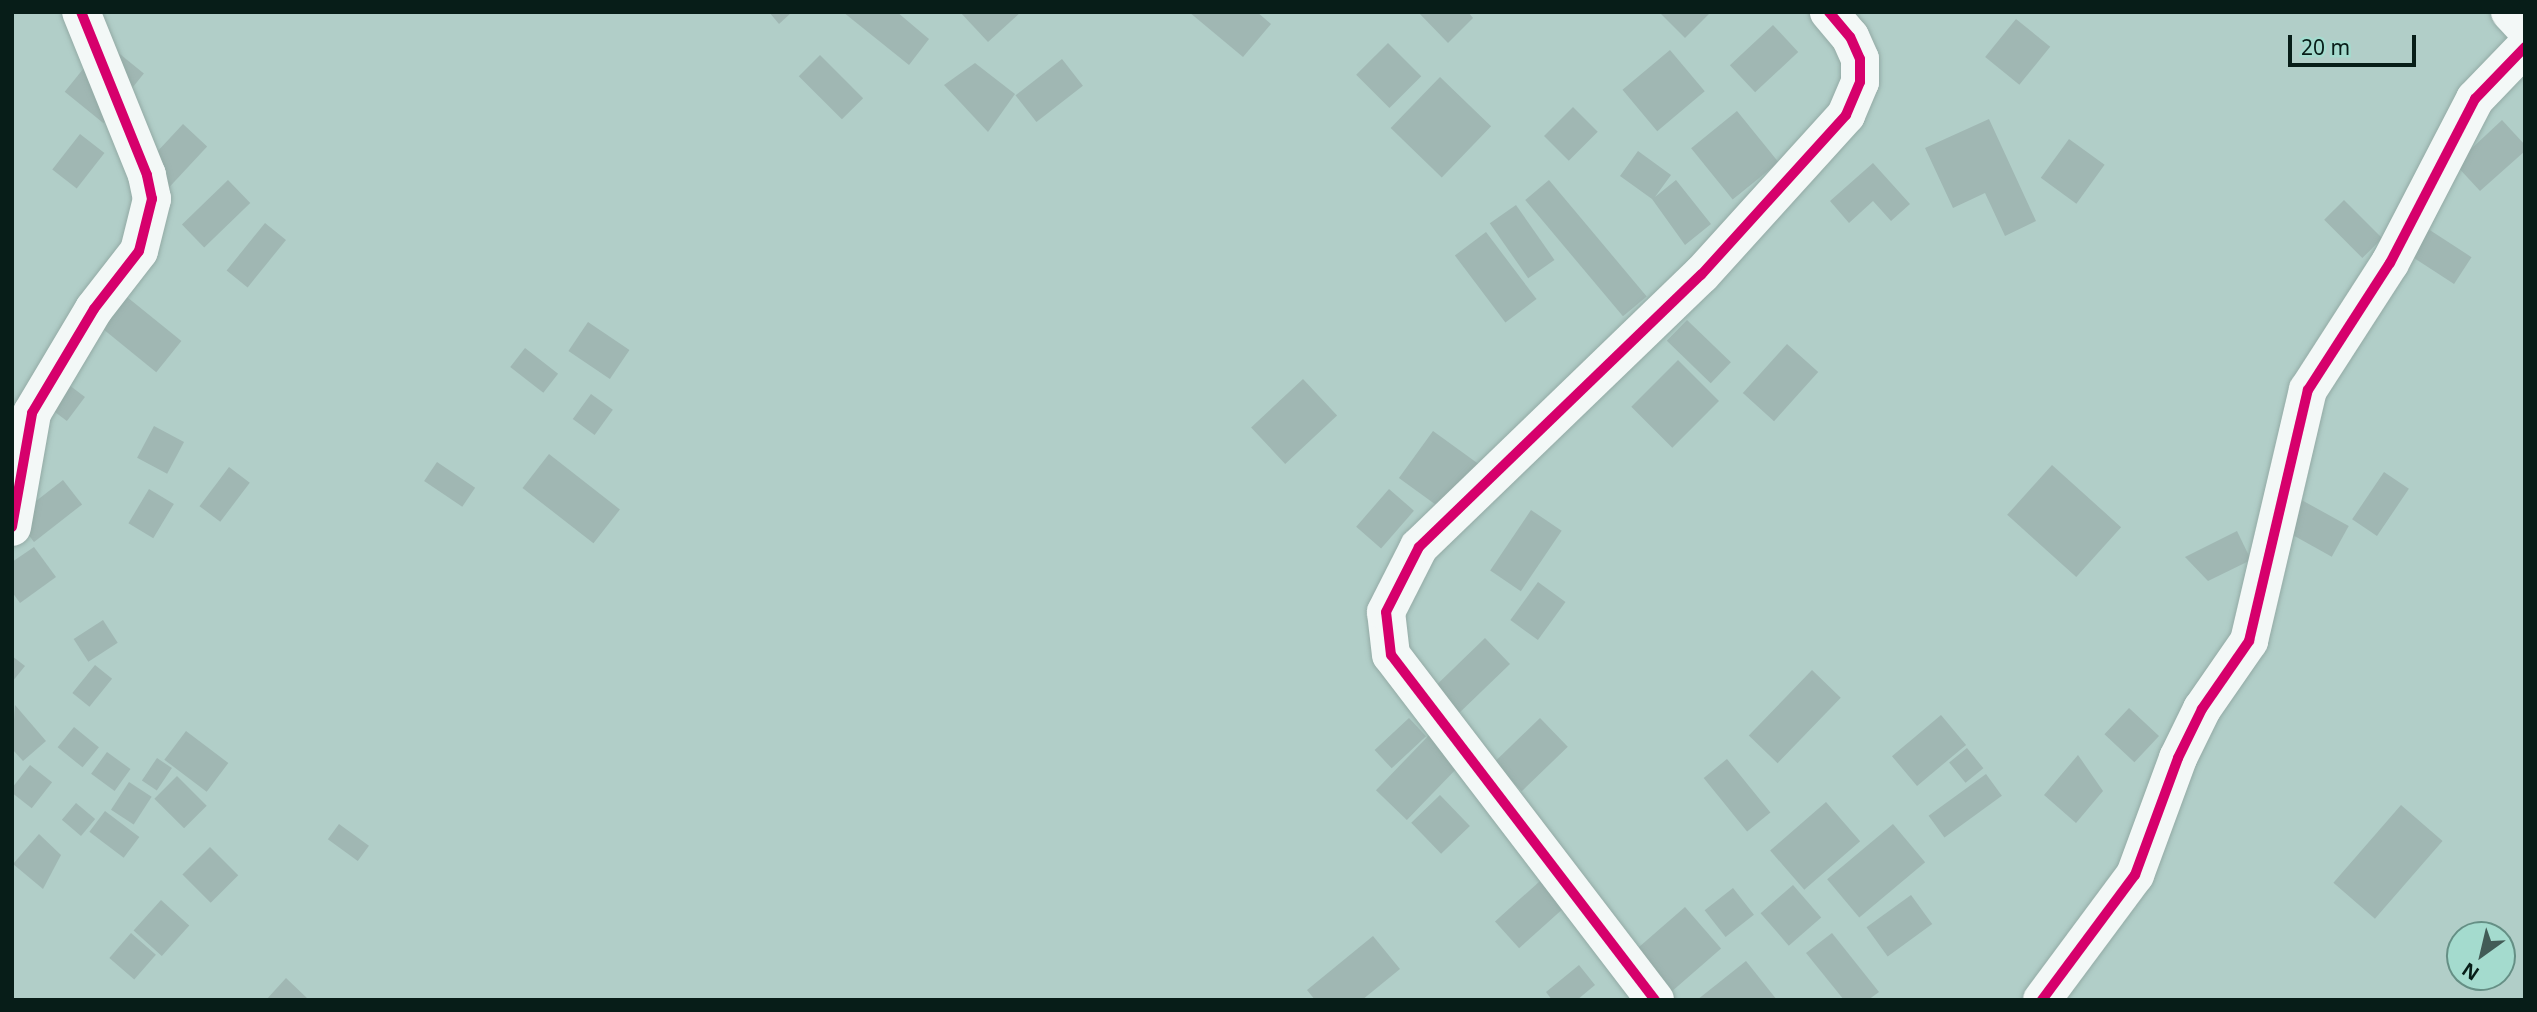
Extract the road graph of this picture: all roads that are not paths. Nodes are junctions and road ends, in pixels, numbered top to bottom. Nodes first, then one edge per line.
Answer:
1 (81, 12) edge
2 (1829, 12) edge
3 (2510, 12) edge
4 (2525, 28) edge
5 (2525, 47) edge
6 (12, 527) edge
7 (1655, 1000) edge
8 (2042, 1000) edge

1 - 6 street
2 - 7 street
3 - 4 street
5 - 8 street

